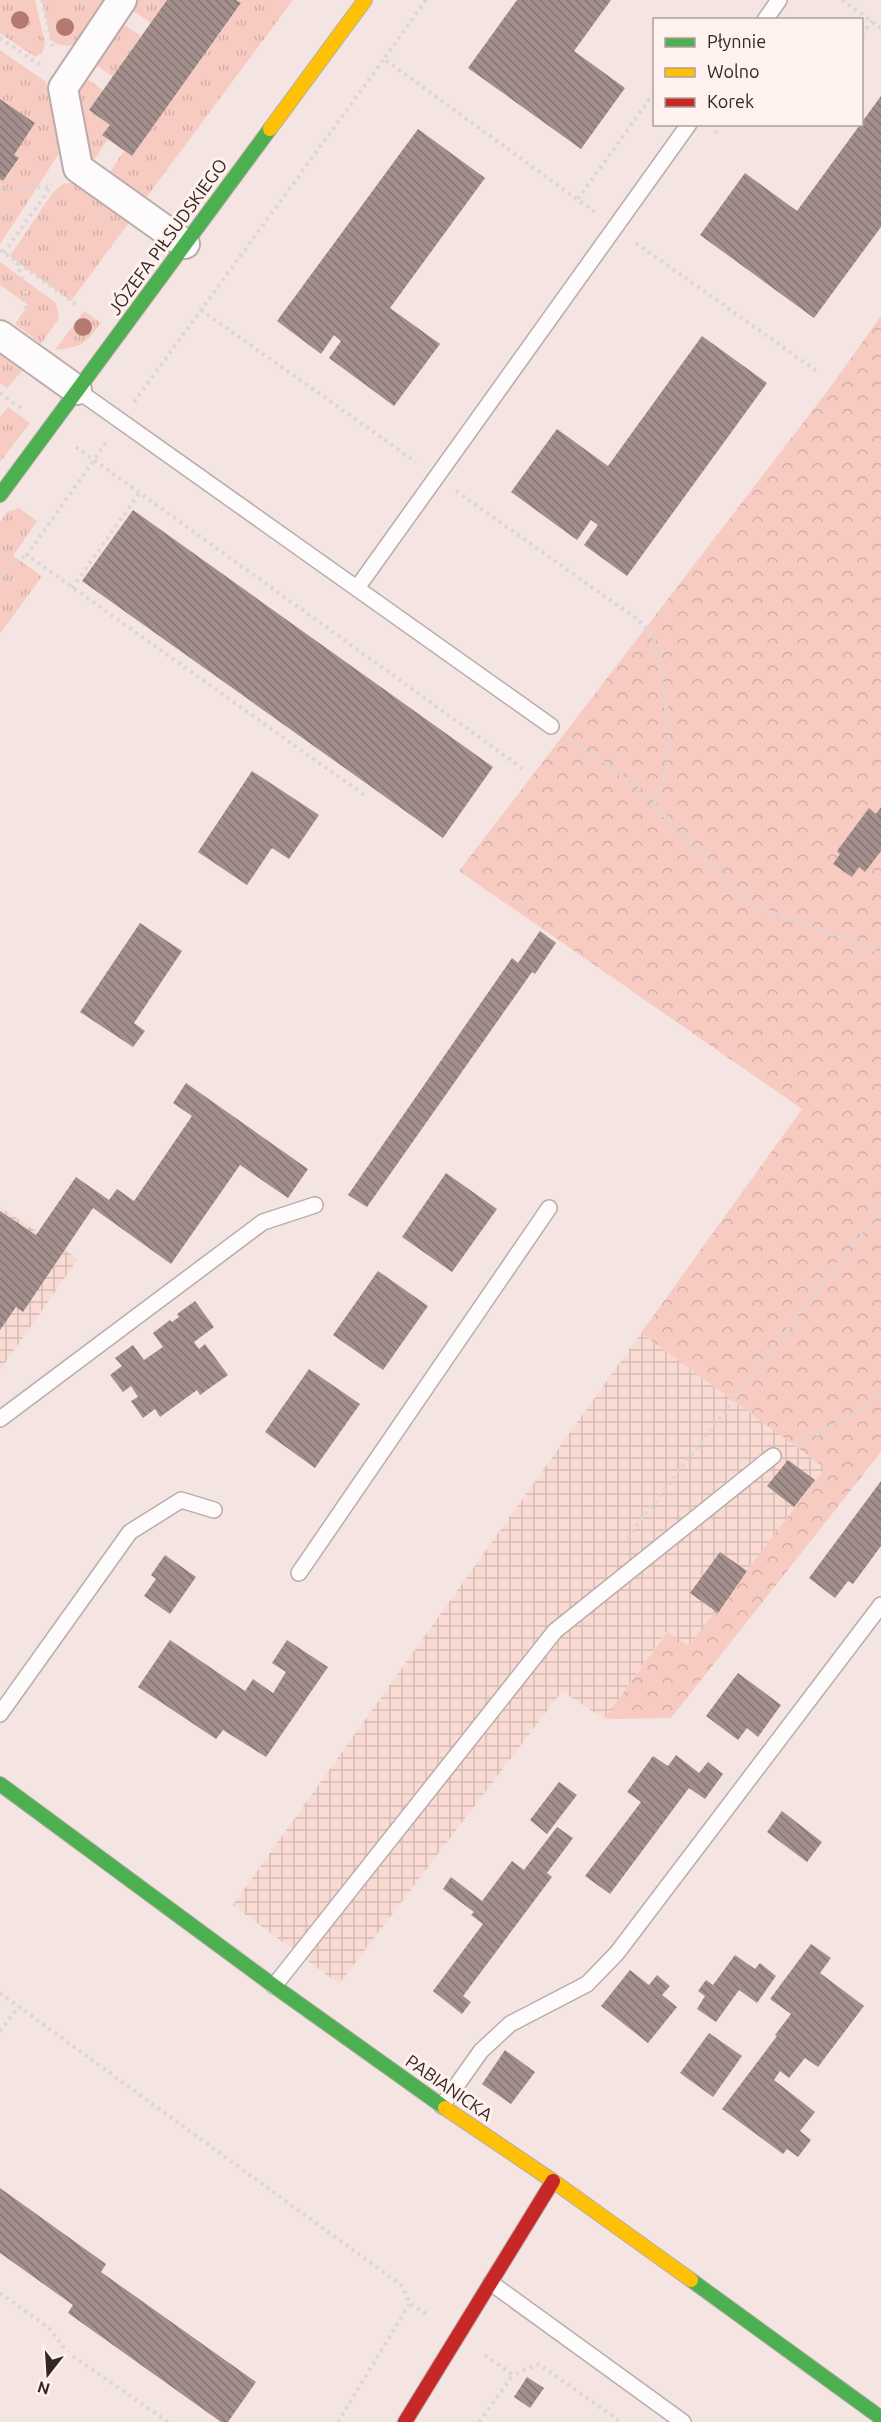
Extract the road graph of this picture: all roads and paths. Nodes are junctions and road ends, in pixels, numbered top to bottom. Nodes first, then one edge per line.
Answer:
1 (122, 0) edge
2 (365, 0) edge
3 (426, 0) edge
4 (779, 0) edge
5 (842, 0) edge
6 (766, 18) edge
7 (872, 21) junction
8 (881, 28) edge
9 (863, 32) edge
10 (0, 38) edge
11 (384, 58) junction
12 (43, 67) dead end
13 (407, 75) dead end
14 (653, 94) edge
15 (688, 126) edge
16 (78, 168) junction
17 (51, 187) junction
18 (0, 189) edge
19 (578, 199) dead end
20 (185, 244) junction
21 (2, 251) edge
22 (17, 262) junction
23 (78, 306) dead end
24 (9, 341) edge
25 (77, 390) junction
26 (0, 393) edge
27 (121, 420) junction
28 (49, 428) junction
29 (94, 460) junction
30 (140, 492) junction
31 (0, 495) edge
32 (27, 555) junction
33 (0, 578) edge
34 (72, 588) junction
35 (357, 588) junction
36 (637, 619) dead end
37 (551, 726) joint
38 (526, 771) dead end
39 (367, 797) dead end
40 (654, 805) junction
41 (881, 952) edge
42 (315, 1205) dead end
43 (549, 1208) dead end
44 (881, 1209) edge
45 (881, 1392) edge
46 (0, 1419) edge
47 (773, 1456) joint
48 (214, 1510) dead end
49 (621, 1546) dead end
50 (299, 1573) dead end
51 (881, 1605) edge
52 (0, 1714) edge
53 (0, 1784) edge
54 (274, 1986) junction
55 (0, 1993) edge
56 (18, 2007) junction
57 (0, 2020) edge
58 (8, 2021) junction
59 (0, 2031) edge
60 (442, 2106) junction
61 (553, 2181) junction
62 (491, 2283) junction
63 (0, 2293) edge
64 (410, 2303) junction
65 (459, 2337) junction
66 (513, 2375) junction
67 (869, 2416) edge
68 (168, 2422) edge
69 (338, 2422) edge
70 (405, 2422) edge
71 (479, 2422) edge
72 (621, 2422) edge
73 (683, 2422) edge

1 - 16 street
2 - 20 street, JÓZEFA PIŁSUDSKIEGO
3 - 11 path
4 - 6 lane
5 - 7 path
7 - 8 path
7 - 9 path
10 - 12 path
11 - 13 path
11 - 27 path
14 - 19 path
15 - 35 lane
16 - 17 path
16 - 20 street
17 - 18 path
17 - 21 path
20 - 25 street, JÓZEFA PIŁSUDSKIEGO
21 - 22 path
22 - 23 path
22 - 24 path
24 - 25 street
25 - 27 lane
25 - 28 street, JÓZEFA PIŁSUDSKIEGO
26 - 28 path
27 - 29 path
27 - 35 lane
28 - 29 path
28 - 31 street, JÓZEFA PIŁSUDSKIEGO
29 - 30 path
29 - 32 path
30 - 34 path
30 - 38 path
32 - 33 path
32 - 34 path
34 - 39 path
35 - 37 lane
36 - 40 path
37 - 40 path
40 - 41 path
42 - 46 lane
43 - 50 lane
44 - 49 path
45 - 47 path
47 - 54 lane
48 - 52 lane
51 - 60 lane
53 - 54 street, PABIANICKA
54 - 60 street, PABIANICKA
55 - 56 path
56 - 58 path
56 - 64 path
57 - 58 path
58 - 59 path
60 - 61 street, PABIANICKA
61 - 62 street
61 - 67 street, PABIANICKA
62 - 65 street
62 - 73 lane
63 - 68 path
64 - 65 path
64 - 69 path
65 - 66 path
65 - 70 street
66 - 71 path
66 - 72 path

